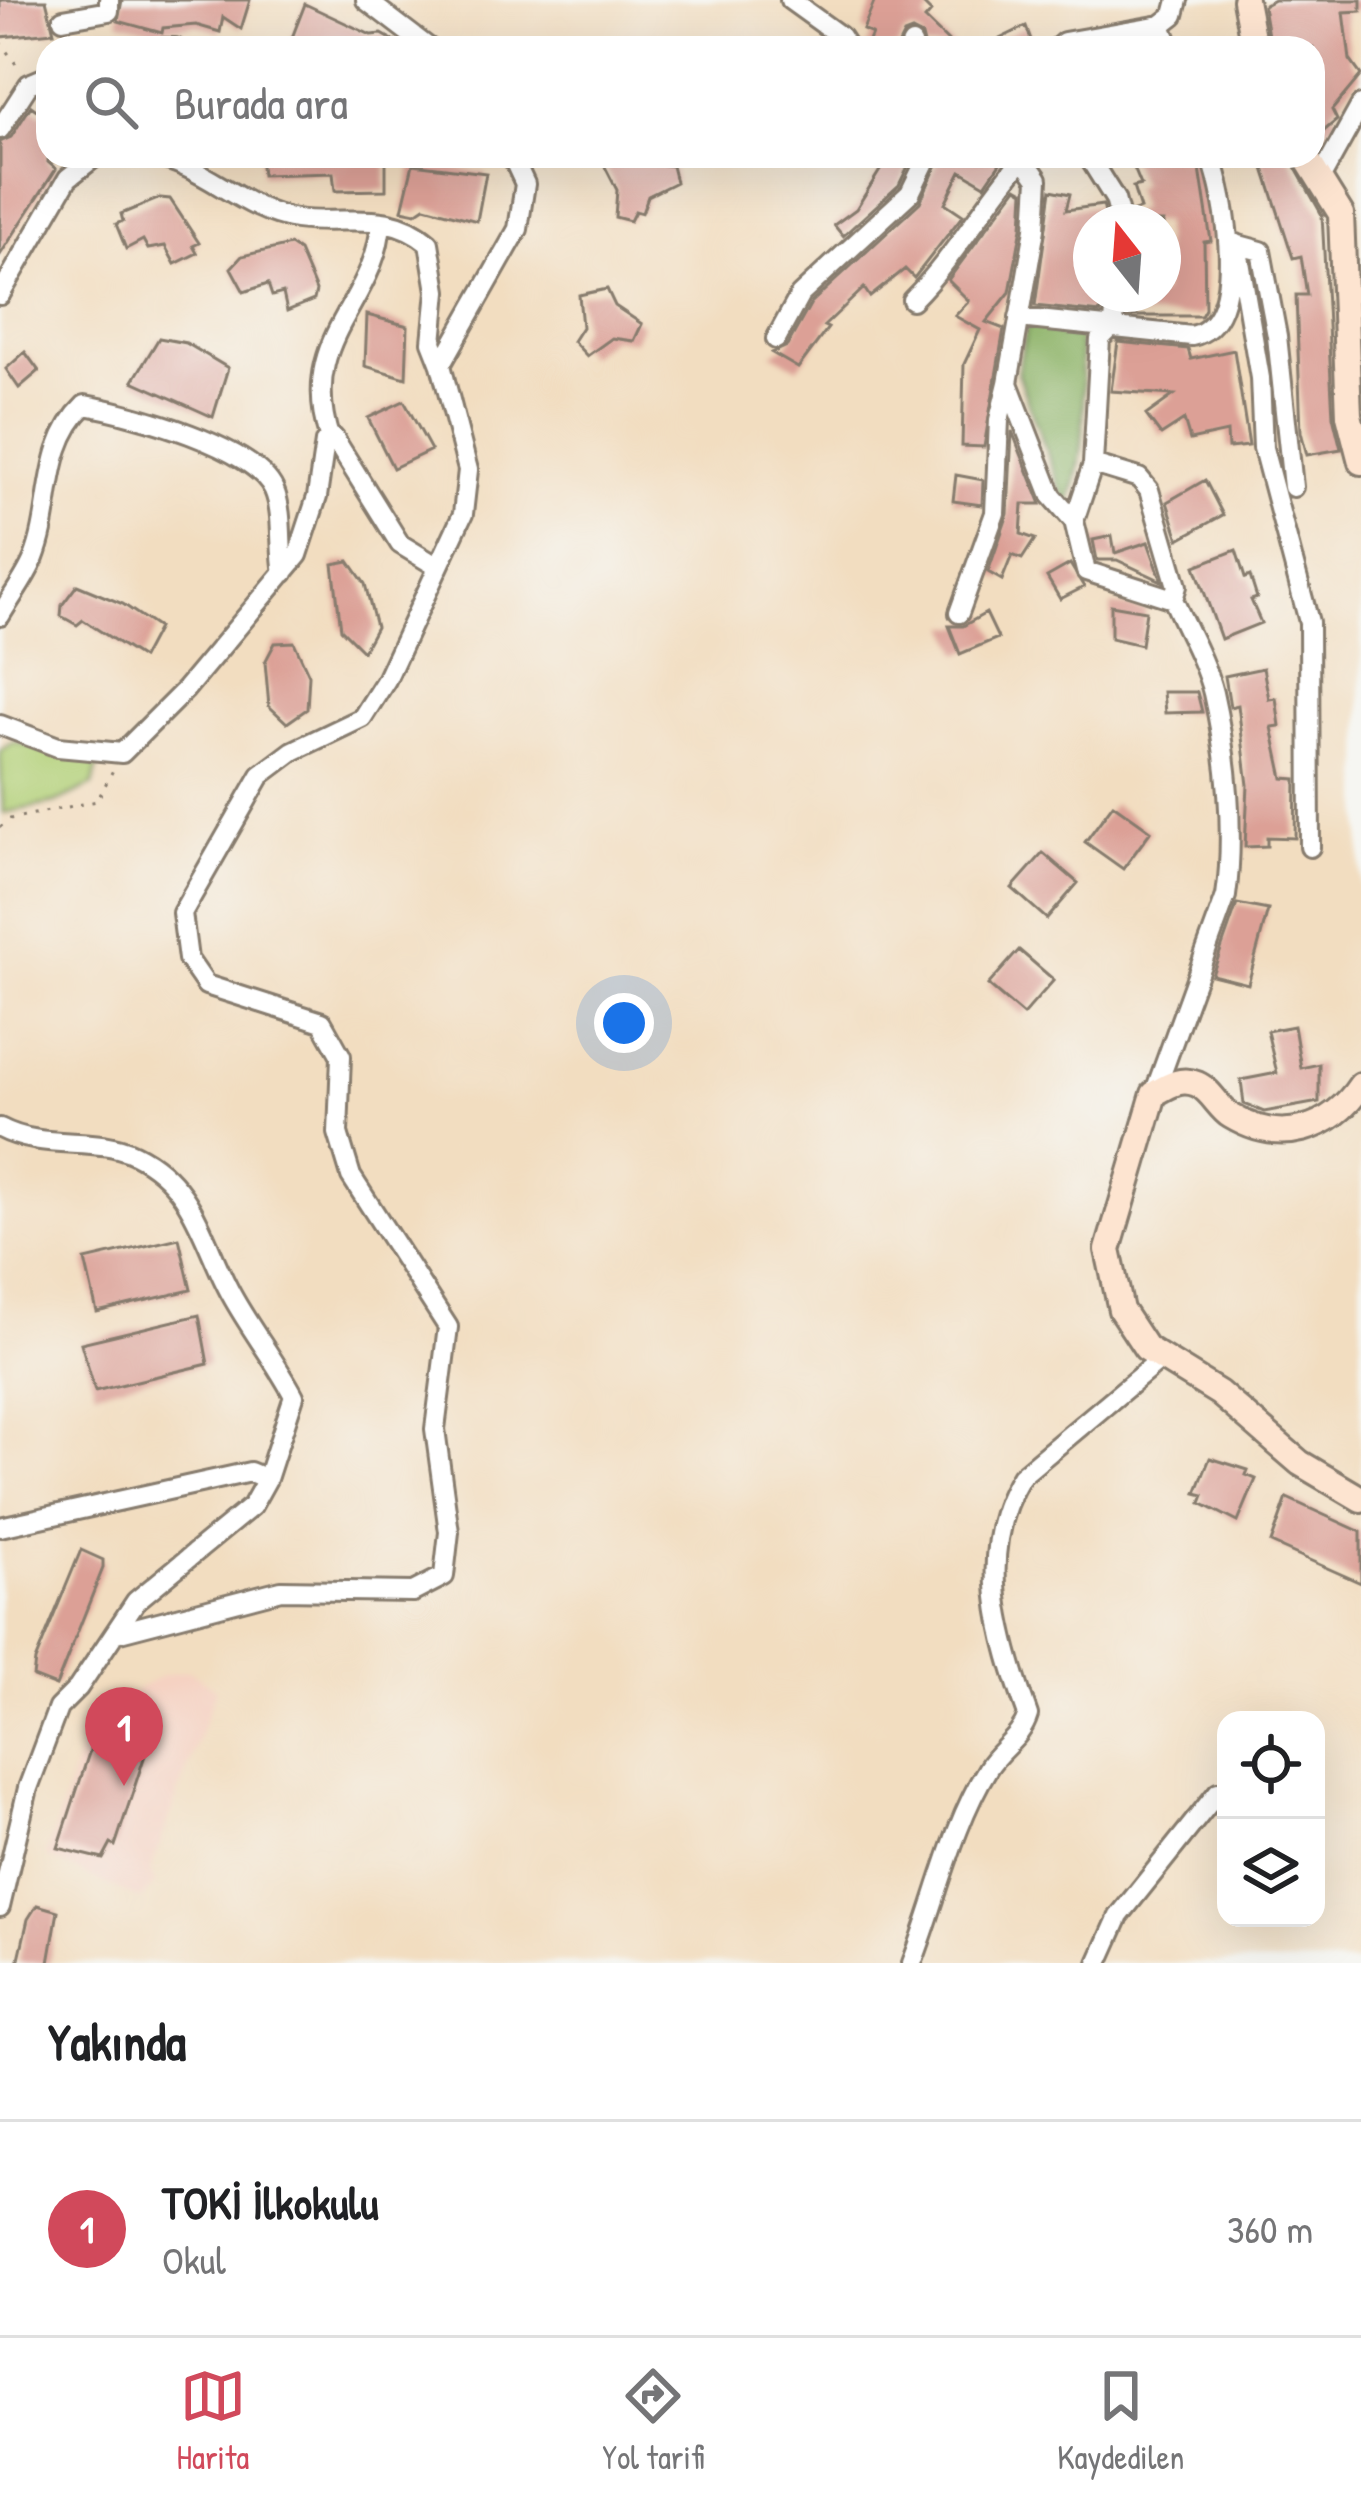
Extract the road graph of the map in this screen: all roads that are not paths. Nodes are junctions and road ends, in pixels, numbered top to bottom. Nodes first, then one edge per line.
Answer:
1 (109, 0) edge
2 (365, 0) edge
3 (790, 0) edge
4 (1178, 0) edge
5 (1245, 0) edge
6 (63, 19) dead end
7 (1161, 25) junction
8 (413, 36) edge
9 (834, 36) edge
10 (1098, 36) edge
11 (1165, 36) edge
12 (1252, 36) edge
13 (36, 81) edge
14 (1361, 105) edge
15 (0, 129) edge
16 (81, 168) edge
17 (186, 168) edge
18 (518, 168) edge
19 (922, 168) edge
20 (1014, 168) edge
21 (1031, 168) edge
22 (1095, 168) edge
23 (1215, 168) edge
24 (1313, 168) edge
25 (1320, 179) junction
26 (1115, 204) edge
27 (1351, 221) edge
28 (381, 222) junction
29 (1233, 243) junction
30 (0, 295) edge
31 (912, 300) dead end
32 (1115, 312) edge
33 (1019, 318) junction
34 (1114, 325) junction
35 (776, 339) dead end
36 (440, 365) junction
37 (1008, 383) junction
38 (330, 440) junction
39 (1361, 462) edge
40 (1093, 464) junction
41 (1292, 487) dead end
42 (1074, 521) junction
43 (438, 567) junction
44 (284, 572) junction
45 (1173, 599) junction
46 (959, 613) dead end
47 (0, 616) edge
48 (0, 724) edge
49 (1310, 847) dead end
50 (1361, 1085) edge
51 (1154, 1094) junction
52 (0, 1128) edge
53 (1162, 1358) junction
54 (267, 1479) junction
55 (1361, 1499) edge
56 (0, 1527) edge
57 (116, 1633) junction
58 (1217, 1793) edge
59 (0, 1907) edge
60 (912, 1963) edge
61 (1098, 1963) edge

1 - 6 street
2 - 8 street
3 - 9 street
4 - 7 street
5 - 12 street
7 - 10 street
7 - 11 street
13 - 15 street
14 - 25 street
16 - 30 street
17 - 28 street
18 - 36 street
19 - 35 street
20 - 31 street
21 - 33 street
22 - 26 street
23 - 29 street
24 - 25 street
25 - 27 street
27 - 39 street
28 - 36 street
28 - 38 street
29 - 34 street
29 - 41 street
29 - 49 street
32 - 34 street
33 - 34 street
33 - 37 street
34 - 40 street
36 - 43 street
37 - 42 street
37 - 46 street
38 - 43 street
38 - 44 street
40 - 42 street
40 - 45 street
42 - 45 street
43 - 57 street
44 - 47 street
44 - 48 street
45 - 51 street
50 - 51 street
51 - 53 street
52 - 54 street
53 - 55 street
53 - 60 street
54 - 56 street
54 - 57 street
57 - 59 street
58 - 61 street

